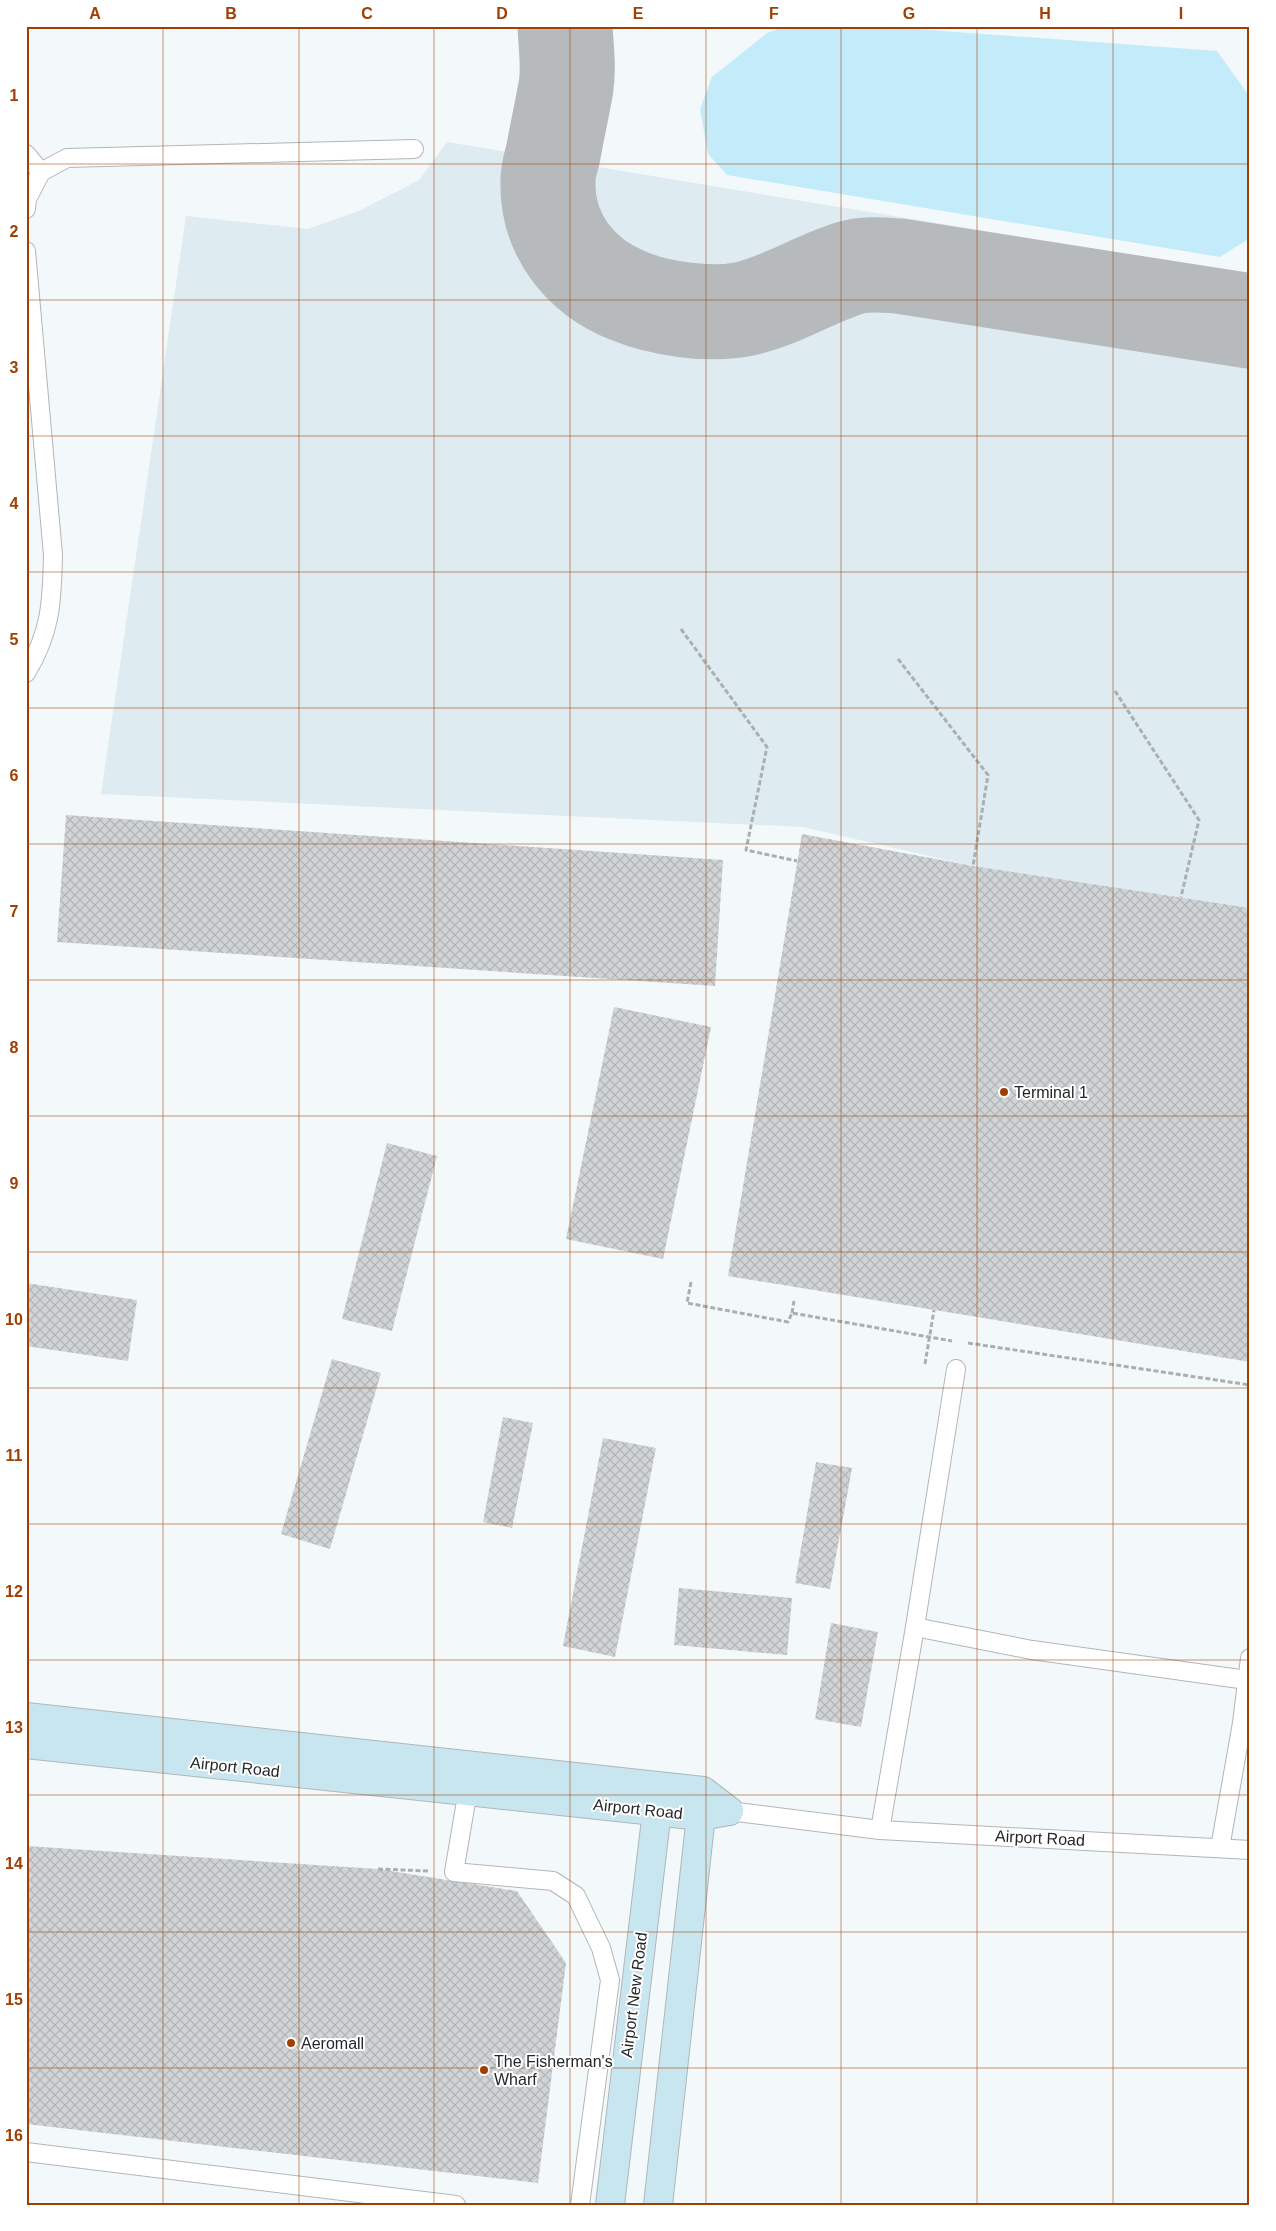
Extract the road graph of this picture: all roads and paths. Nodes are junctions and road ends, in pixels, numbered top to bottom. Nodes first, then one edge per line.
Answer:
1 (414, 149) dead end
2 (26, 154) edge
3 (41, 172) junction
4 (26, 209) edge
5 (26, 251) edge
6 (31, 364) edge
7 (681, 630) dead end
8 (898, 659) dead end
9 (26, 673) edge
10 (1115, 691) dead end
11 (797, 860) dead end
12 (972, 866) dead end
13 (1181, 897) dead end
14 (691, 1282) dead end
15 (794, 1301) dead end
16 (687, 1303) dead end
17 (934, 1310) dead end
18 (792, 1313) dead end
19 (925, 1364) dead end
20 (956, 1369) dead end
21 (915, 1628) junction
22 (1250, 1658) edge
23 (1247, 1680) junction
24 (26, 1717) edge
25 (26, 1744) edge
26 (524, 1784) junction
27 (468, 1790) junction
28 (658, 1798) junction
29 (702, 1803) junction
30 (729, 1811) joint
31 (880, 1830) junction
32 (1220, 1848) junction
33 (1250, 1850) edge
34 (378, 1869) dead end
35 (454, 1872) junction
36 (26, 2152) edge
37 (456, 2205) edge
38 (580, 2205) edge
39 (610, 2205) edge
40 (658, 2205) edge

1 - 3 lane
2 - 3 lane
3 - 4 lane
5 - 6 lane
6 - 9 lane
7 - 11 path
8 - 12 path
10 - 13 path
14 - 16 path
15 - 18 path
17 - 19 path
20 - 21 lane
21 - 23 lane
21 - 31 lane
22 - 23 lane
23 - 32 lane
24 - 26 main road
25 - 27 main road, Airport Road
26 - 27 main road, Airport Road
26 - 28 main road, Airport Road
27 - 35 lane
28 - 29 main road, Airport Road
28 - 39 main road, Airport New Road
29 - 30 main road
29 - 40 main road
30 - 31 lane, Airport Road
31 - 32 lane, Airport Road
32 - 33 lane, Airport Road
34 - 35 path
35 - 38 lane
36 - 37 lane

